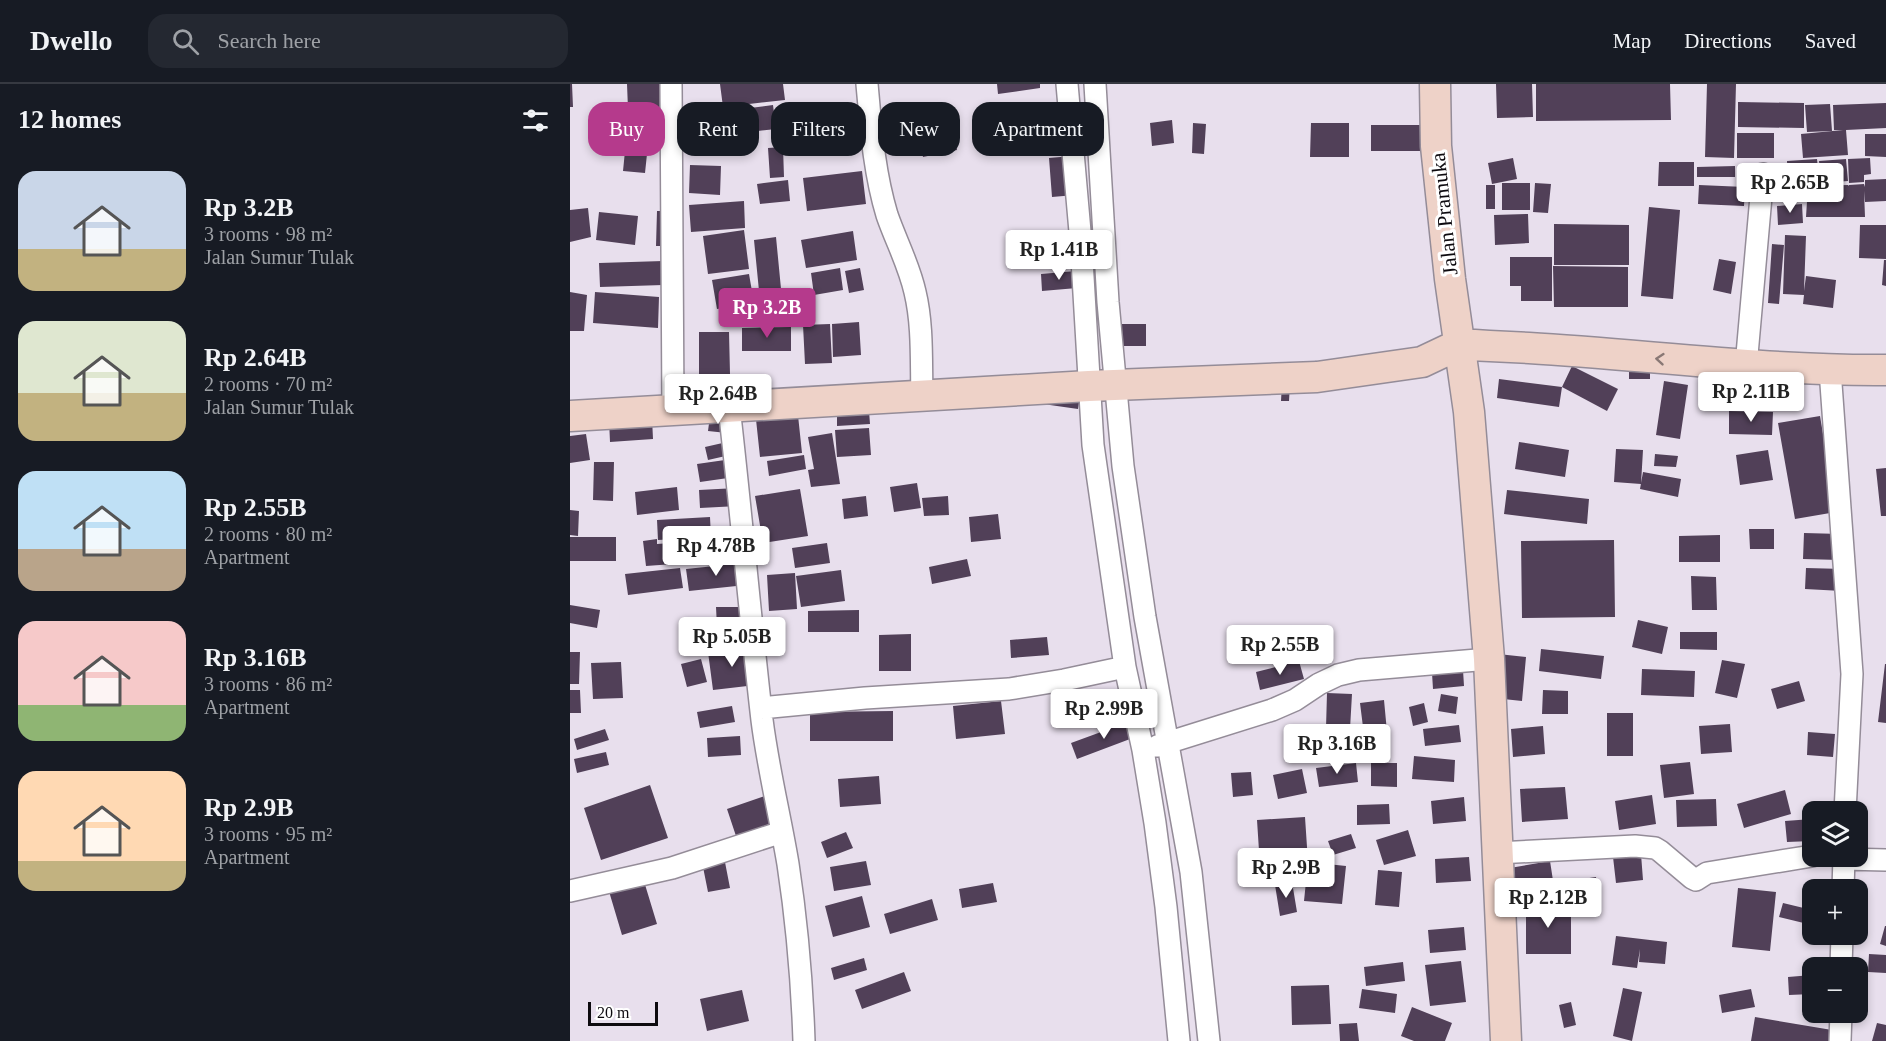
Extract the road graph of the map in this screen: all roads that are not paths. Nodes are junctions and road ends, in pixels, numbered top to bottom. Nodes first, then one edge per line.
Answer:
1 (671, 84) edge
2 (867, 84) edge
3 (1066, 84) edge
4 (1095, 84) edge
5 (1435, 84) edge
6 (1763, 174) dead end
7 (1474, 345) junction
8 (1746, 366) junction
9 (1830, 370) junction
10 (1886, 370) edge
11 (1102, 386) junction
12 (922, 397) junction
13 (729, 407) junction
14 (673, 410) junction
15 (570, 416) edge
16 (1489, 659) junction
17 (1125, 667) junction
18 (761, 708) junction
19 (1155, 747) junction
20 (1846, 801) edge
21 (782, 832) junction
22 (1497, 853) junction
23 (1802, 857) edge
24 (1868, 859) edge
25 (1886, 860) edge
26 (570, 891) edge
27 (1841, 1023) edge
28 (804, 1041) edge
29 (1179, 1041) edge
30 (1209, 1041) edge
31 (1506, 1041) edge
32 (1840, 1041) edge

1 - 14 street
2 - 12 street
3 - 11 street
4 - 11 street
5 - 7 street, Jalan Pramuka
6 - 8 street
8 -> 7 street
7 - 11 street
7 - 16 street, Jalan Pramuka
8 - 9 street
9 - 10 street
9 - 20 street
11 - 12 street
11 - 17 street
11 - 19 street
12 - 13 street
13 - 14 street
13 - 18 street
14 - 15 street
16 - 19 street
16 - 22 street, Jalan Pramuka
17 - 18 street
17 - 19 street
18 - 21 street
19 - 29 street
19 - 30 street
21 - 26 street
21 - 28 street
22 - 23 street
22 - 31 street, Jalan Pramuka
24 - 25 street
27 - 32 street

